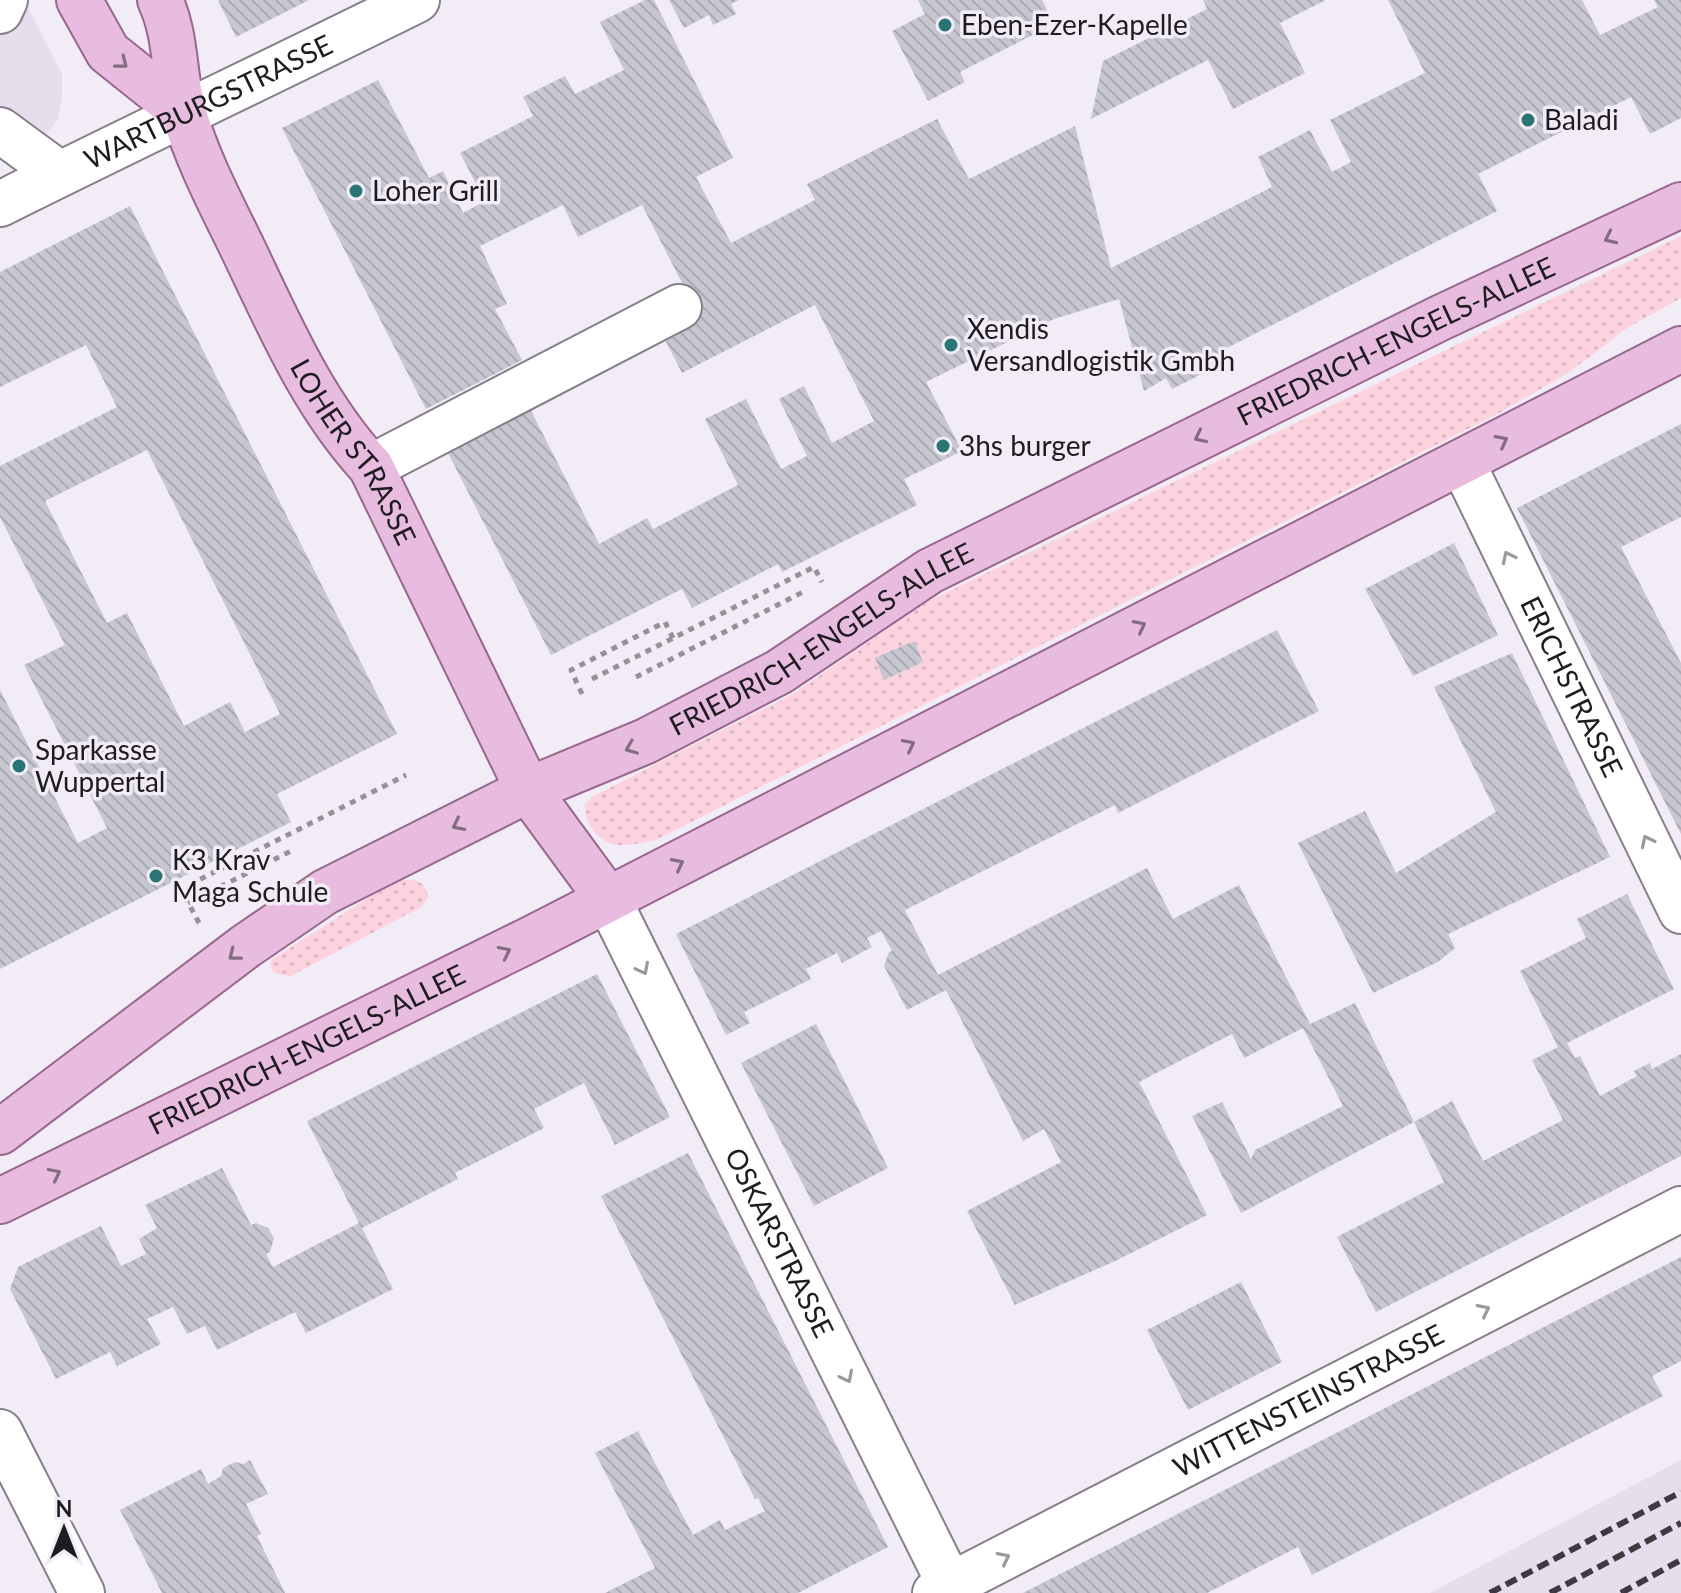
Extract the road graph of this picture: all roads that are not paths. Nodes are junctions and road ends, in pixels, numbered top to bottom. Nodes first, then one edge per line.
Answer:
1 (5, 0) edge
2 (79, 0) edge
3 (160, 0) edge
4 (417, 0) edge
5 (0, 11) edge
6 (183, 112) junction
7 (0, 130) edge
8 (60, 174) junction
9 (0, 204) edge
10 (1681, 205) edge
11 (679, 307) dead end
12 (1681, 349) edge
13 (1462, 462) junction
14 (371, 467) junction
15 (528, 790) junction
16 (608, 899) junction
17 (1681, 911) edge
18 (1, 1129) edge
19 (0, 1201) edge
20 (1681, 1209) edge
21 (0, 1432) edge
22 (942, 1589) edge
23 (82, 1593) edge

1 - 5 street
2 -> 6 main road, LOHER STRASSE
3 - 6 main road, LOHER STRASSE
4 - 6 street, WARTBURGSTRASSE
6 - 8 street, WARTBURGSTRASSE
6 - 14 main road, LOHER STRASSE
7 - 8 street
8 - 9 street, WARTBURGSTRASSE
10 -> 15 main road, FRIEDRICH-ENGELS-ALLEE
11 - 14 street
13 -> 12 main road, FRIEDRICH-ENGELS-ALLEE
16 -> 13 main road, FRIEDRICH-ENGELS-ALLEE
17 -> 13 street, ERICHSTRASSE
14 - 15 main road, LOHER STRASSE
15 - 16 main road, LOHER STRASSE
15 -> 18 main road, FRIEDRICH-ENGELS-ALLEE
19 -> 16 main road, FRIEDRICH-ENGELS-ALLEE
16 -> 22 street, OSKARSTRASSE
22 -> 20 street, WITTENSTEINSTRASSE
21 - 23 street

